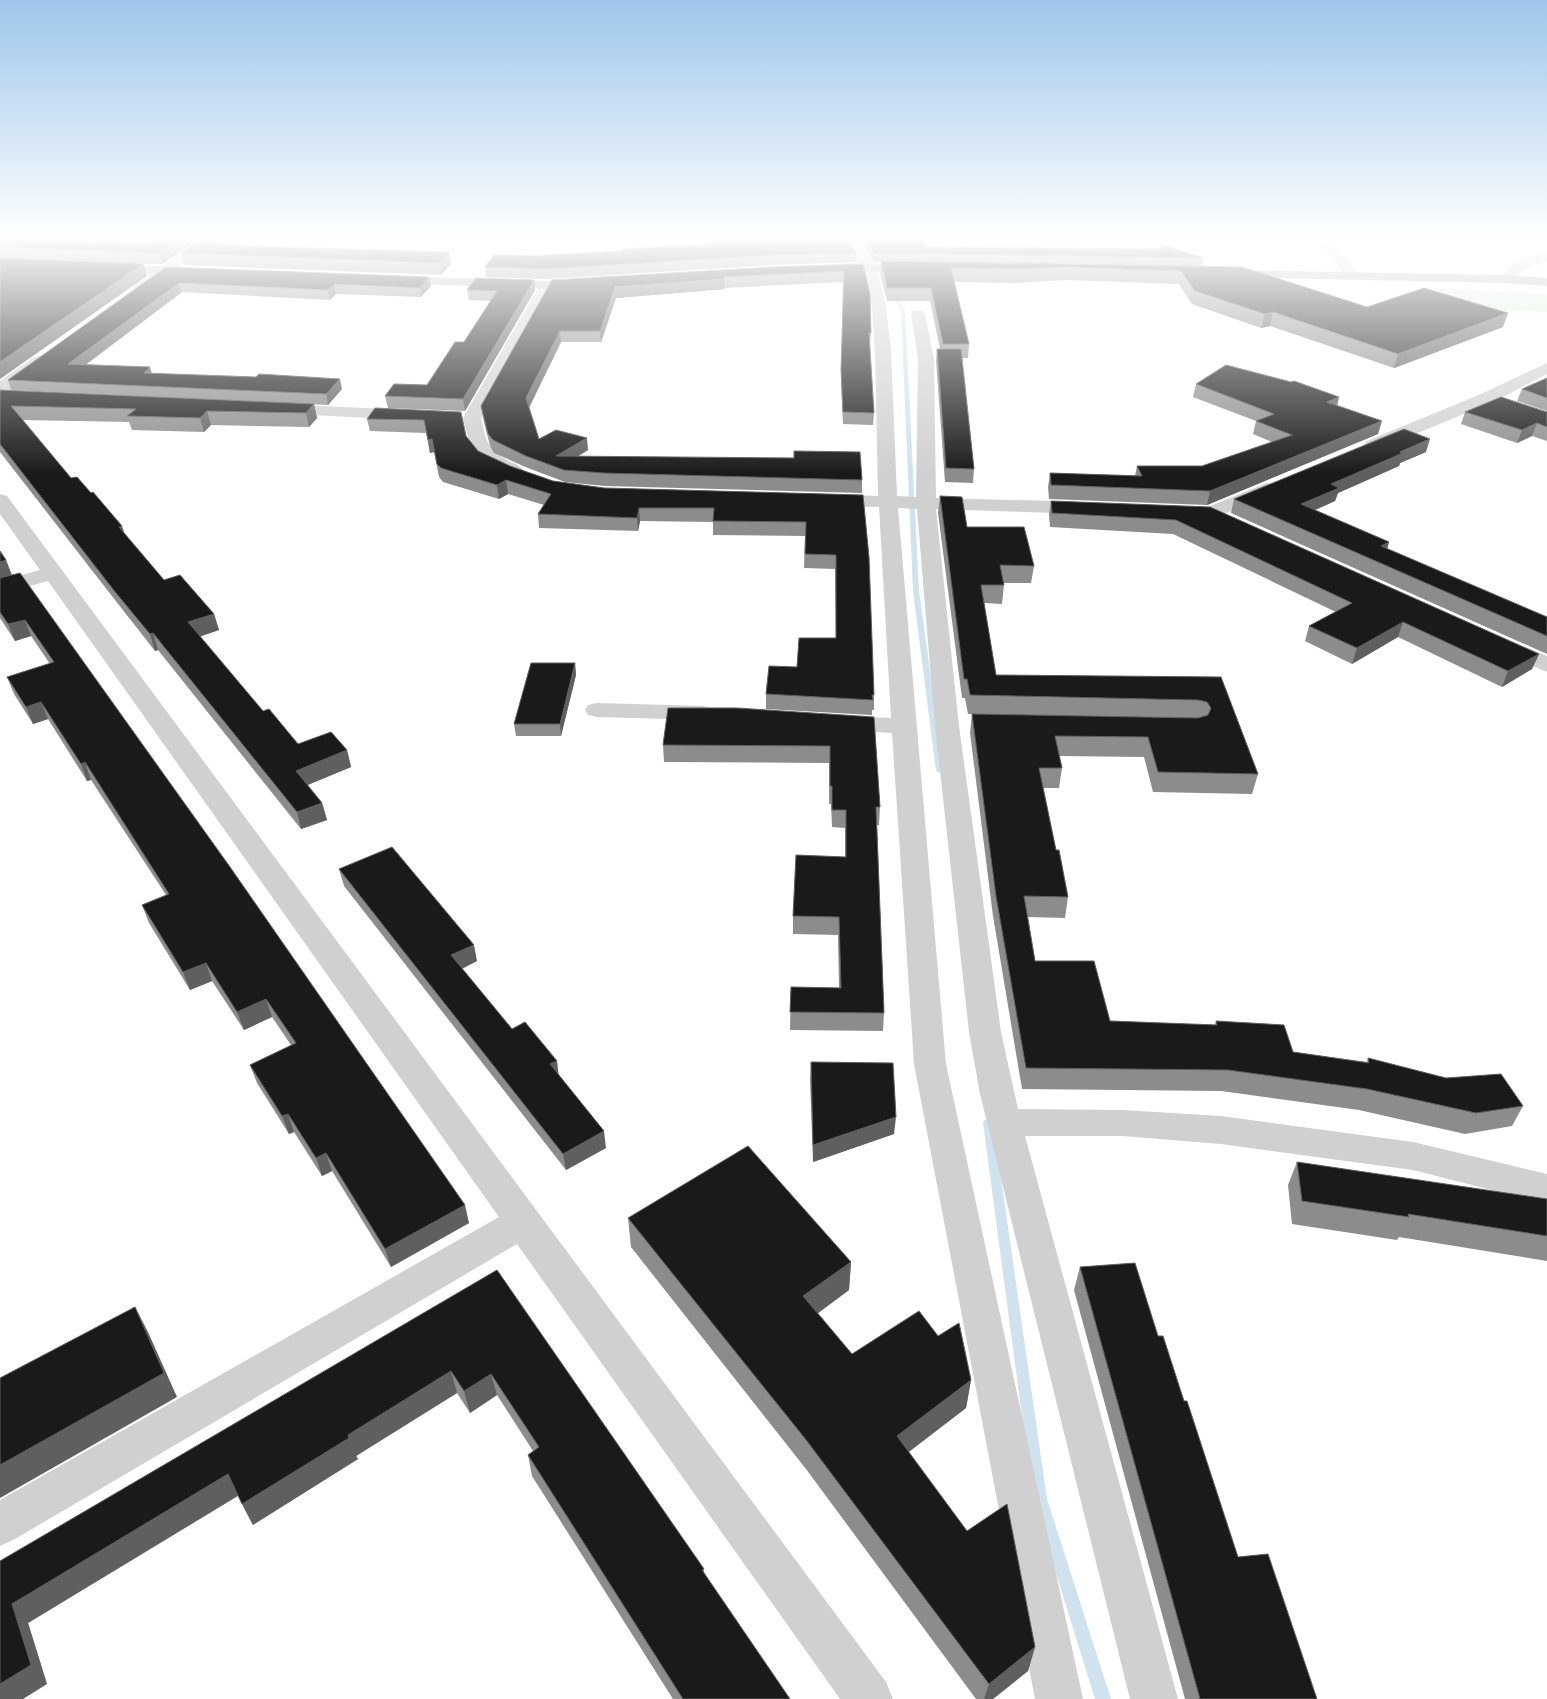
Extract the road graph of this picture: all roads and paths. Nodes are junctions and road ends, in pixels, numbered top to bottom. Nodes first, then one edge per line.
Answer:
1 (530, 315) edge
2 (880, 315) edge
3 (918, 315) edge
4 (47, 355) edge
5 (1547, 368) edge
6 (0, 389) edge
7 (0, 397) edge
8 (20, 398) edge
9 (1487, 398) junction
10 (1513, 407) edge
11 (266, 409) edge
12 (423, 416) edge
13 (452, 417) edge
14 (472, 418) junction
15 (1354, 453) edge
16 (528, 477) edge
17 (1282, 483) edge
18 (0, 500) edge
19 (810, 500) edge
20 (889, 501) junction
21 (925, 502) junction
22 (1103, 509) edge
23 (1238, 525) edge
24 (53, 573) junction
25 (0, 588) edge
26 (1483, 636) edge
27 (1547, 665) edge
28 (597, 710) dead end
29 (721, 715) edge
30 (813, 722) edge
31 (904, 726) junction
32 (1005, 1122) junction
33 (1547, 1189) edge
34 (523, 1222) junction
35 (0, 1524) edge
36 (869, 1699) edge
37 (1059, 1699) edge
38 (1154, 1699) edge

1 - 14 street
2 - 20 street
3 - 21 street
4 - 6 street
5 - 9 street
7 - 8 street
9 - 10 street
9 - 15 street
11 - 12 street
13 - 14 street
14 - 16 street
17 - 23 street
18 - 24 street
19 - 20 street
20 - 21 street
20 - 31 street
21 - 22 street
21 - 32 street
24 - 25 street
24 - 34 street
26 - 27 street
28 - 29 street
30 - 31 street
31 - 37 street
32 - 33 street
32 - 38 street
34 - 35 street
34 - 36 street

